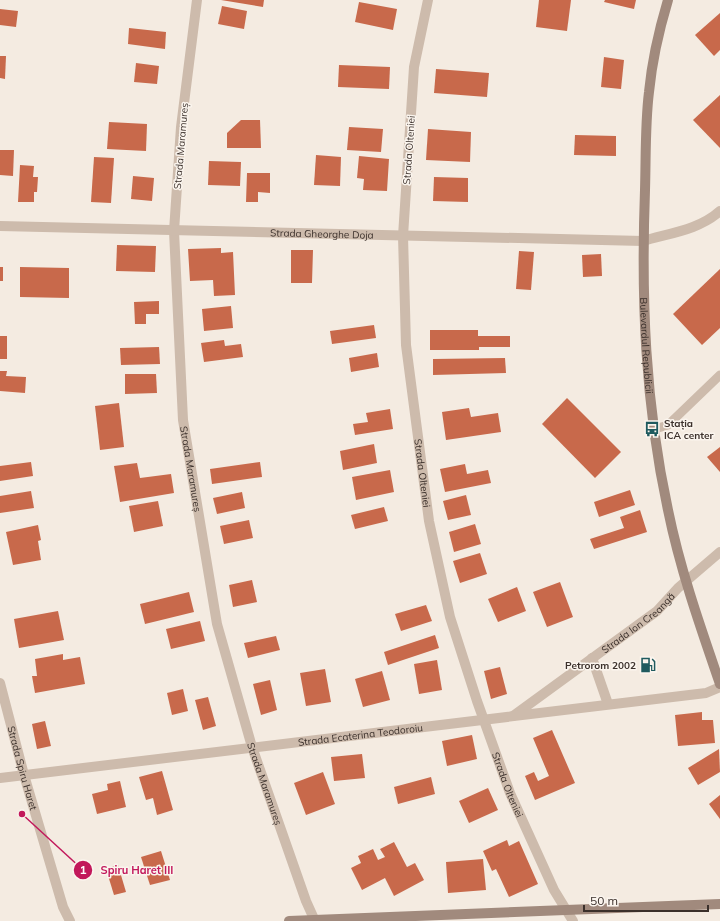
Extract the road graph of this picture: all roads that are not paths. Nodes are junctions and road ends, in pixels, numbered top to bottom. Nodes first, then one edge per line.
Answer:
1 (197, 0) edge
2 (428, 0) edge
3 (668, 0) edge
4 (720, 211) edge
5 (0, 226) edge
6 (174, 231) junction
7 (403, 236) junction
8 (643, 241) junction
9 (720, 375) edge
10 (655, 429) junction
11 (720, 552) edge
12 (686, 582) junction
13 (592, 658) junction
14 (0, 683) edge
15 (720, 684) edge
16 (720, 687) edge
17 (608, 704) junction
18 (513, 716) junction
19 (484, 720) junction
20 (252, 747) junction
21 (24, 775) junction
22 (0, 778) edge
23 (720, 904) edge
24 (567, 911) junction
25 (315, 920) edge
26 (70, 921) edge
27 (290, 921) edge
28 (573, 921) edge

1 - 6 street, Strada Maramureș
2 - 7 street, Strada Olteniei
3 - 8 main road, Bulevardul Republicii
4 - 8 street, Strada Gheorghe Doja
5 - 6 street, Strada Gheorghe Doja
6 - 7 street, Strada Gheorghe Doja
6 - 20 street, Strada Maramureș
7 - 8 street, Strada Gheorghe Doja
7 - 19 street, Strada Olteniei
8 - 10 main road, Bulevardul Republicii
9 - 10 lane
10 - 12 main road, Bulevardul Republicii
11 - 12 street, Strada Ion Creangă
12 - 13 street, Strada Ion Creangă
12 - 15 main road, Bulevardul Republicii
13 - 17 street
13 - 18 street, Strada Ion Creangă
14 - 21 street, Strada Spiru Haret
16 - 17 street, Strada Ecaterina Teodoroiu
17 - 18 street, Strada Ecaterina Teodoroiu
18 - 19 street, Strada Ecaterina Teodoroiu
19 - 20 street, Strada Ecaterina Teodoroiu
19 - 24 street, Strada Olteniei
20 - 21 street, Strada Ecaterina Teodoroiu
20 - 25 street, Strada Maramureș
21 - 22 street, Strada Ecaterina Teodoroiu
21 - 26 street, Strada Spiru Haret
23 - 24 main road
24 - 25 main road
24 - 28 street, Strada Olteniei
25 - 27 main road

